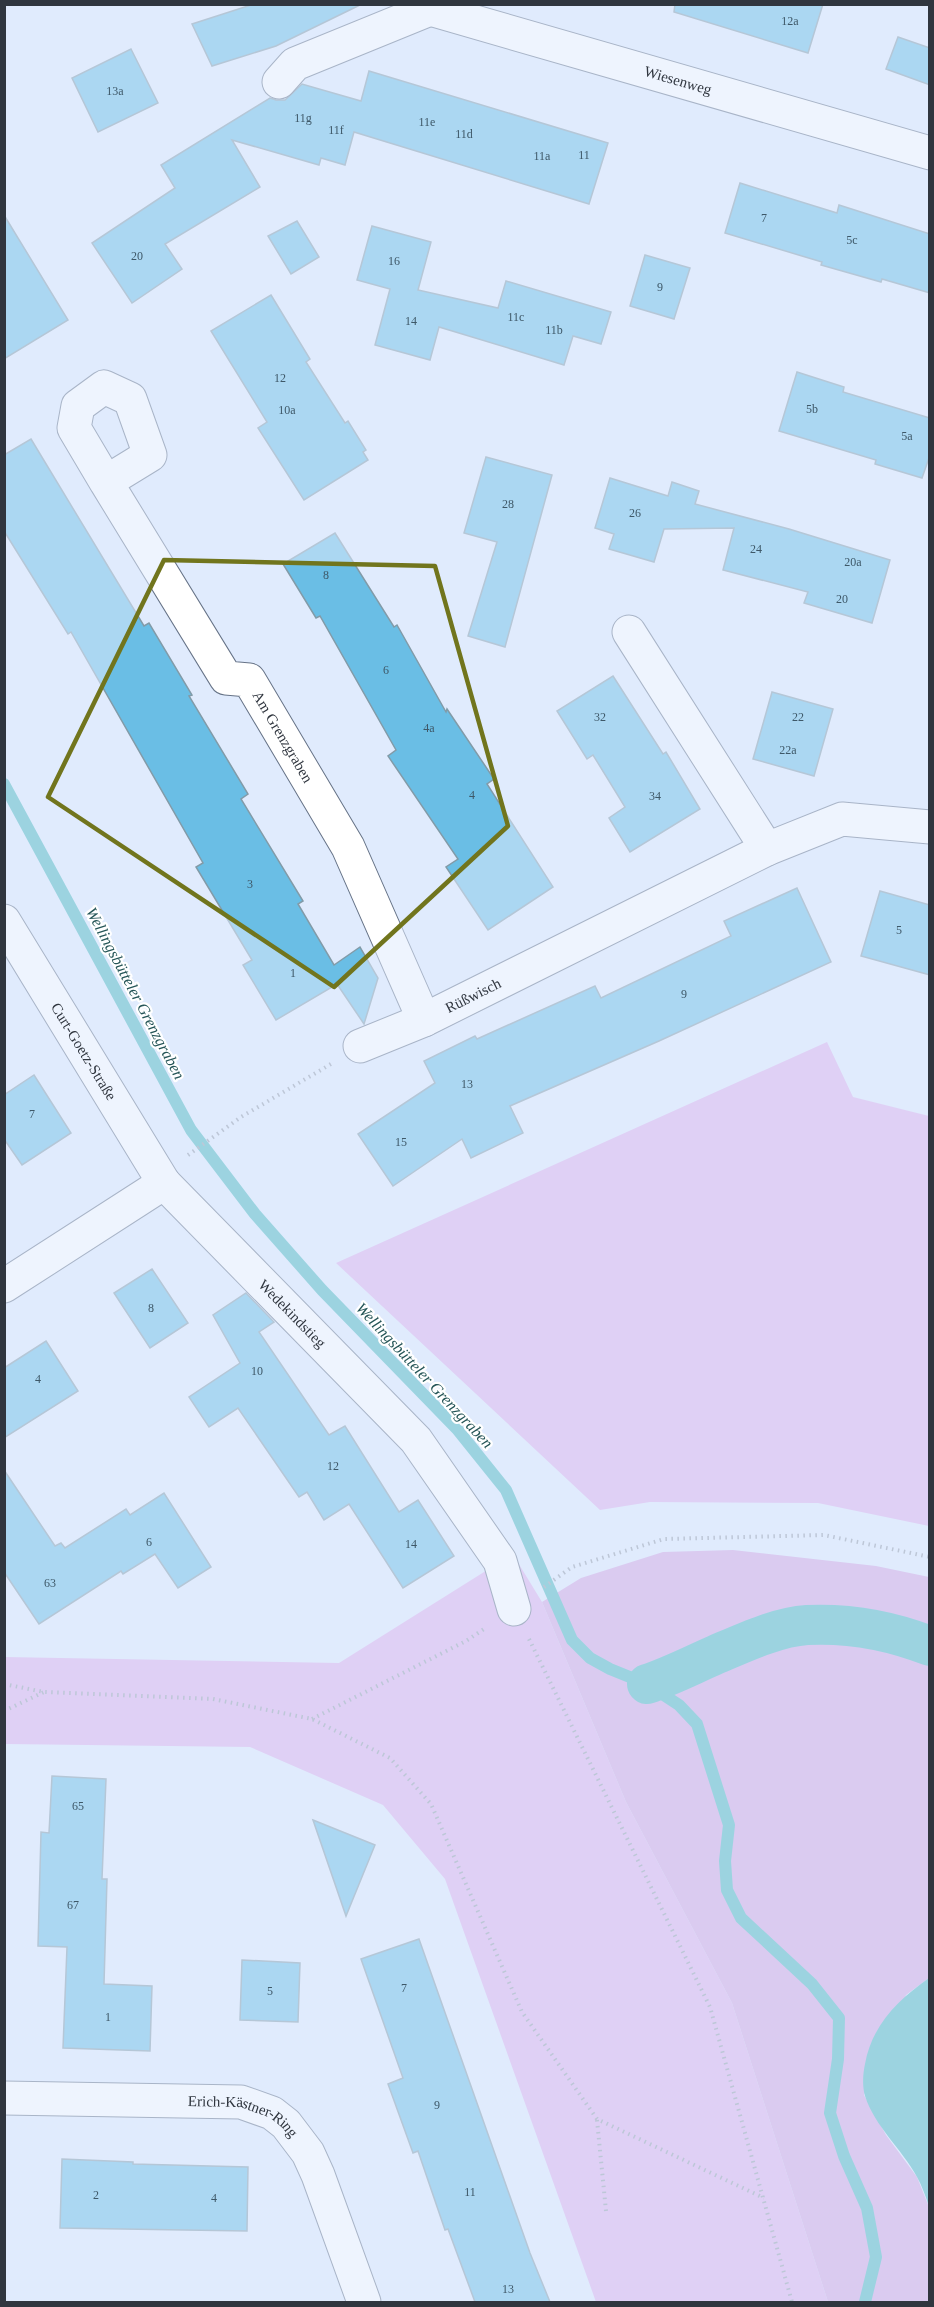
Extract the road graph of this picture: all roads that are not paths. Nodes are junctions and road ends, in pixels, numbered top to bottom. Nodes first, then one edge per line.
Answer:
1 (430, 7) edge
2 (279, 82) dead end
3 (930, 153) edge
4 (106, 482) dead end
5 (629, 632) dead end
6 (930, 827) edge
7 (767, 849) junction
8 (4, 921) edge
9 (424, 1020) junction
10 (360, 1046) road end
11 (164, 1183) junction
12 (4, 1286) edge
13 (514, 1609) road end
14 (4, 2098) edge
15 (364, 2302) edge

1 - 2 street
1 - 3 street, Wiesenweg
4 - 9 street, Am Grenzgraben
5 - 7 street
6 - 7 street, Rüßwisch
7 - 9 street, Rüßwisch
8 - 11 street, Curt-Goetz-Straße
9 - 10 street, Rüßwisch
11 - 12 street
11 - 13 street, Wedekindstieg
14 - 15 street, Erich-Kästner-Ring

